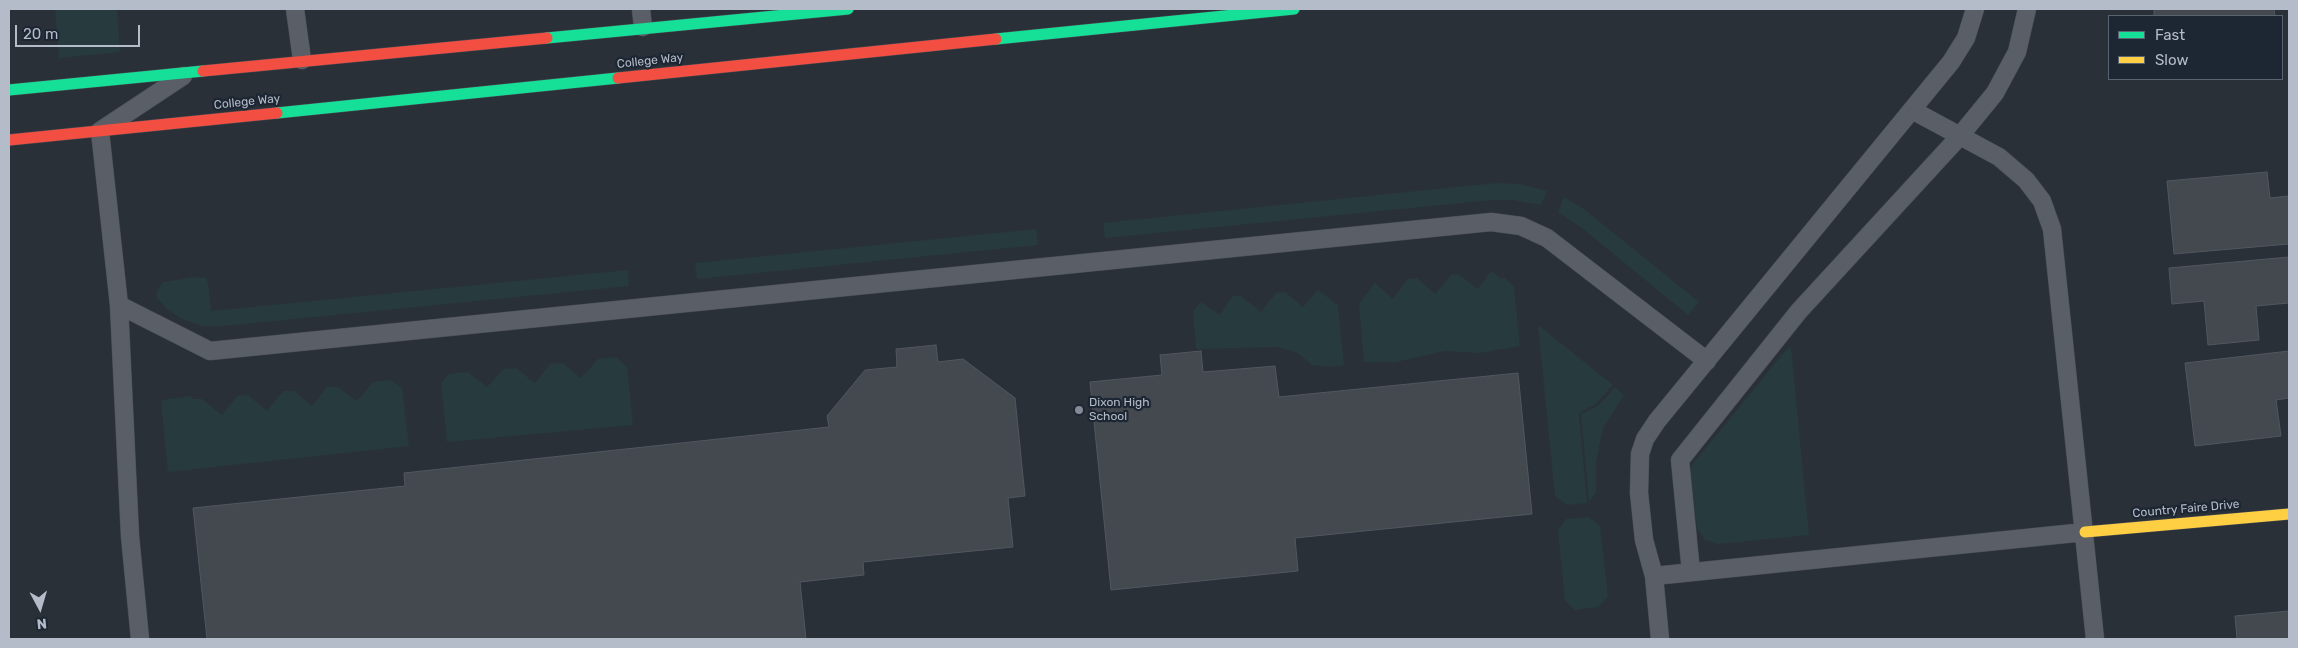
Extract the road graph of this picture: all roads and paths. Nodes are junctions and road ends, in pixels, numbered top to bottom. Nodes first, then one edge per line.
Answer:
1 (295, 9) edge
2 (641, 9) edge
3 (848, 9) edge
4 (1294, 9) edge
5 (1975, 9) edge
6 (2027, 9) edge
7 (643, 27) junction
8 (302, 60) junction
9 (188, 73) junction
10 (9, 90) edge
11 (1912, 110) junction
12 (100, 131) junction
13 (1959, 137) junction
14 (9, 140) edge
15 (120, 305) junction
16 (1707, 361) junction
17 (2289, 514) edge
18 (2085, 532) junction
19 (1691, 572) junction
20 (1654, 576) junction
21 (140, 639) edge
22 (1660, 639) edge
23 (2095, 639) edge

1 - 8 lane
2 - 7 lane
3 - 7 street
4 - 12 street, College Way
5 - 11 lane
6 - 13 lane
7 - 8 street
8 - 9 street
9 - 10 street
9 - 12 lane
11 - 13 lane
11 - 16 lane
12 - 14 street, College Way
12 - 15 lane
13 - 18 lane
13 - 19 lane
15 - 16 lane
15 - 21 lane
16 - 20 lane
17 - 18 street, Country Faire Drive
18 - 19 lane
18 - 23 lane
19 - 20 lane
20 - 22 lane

